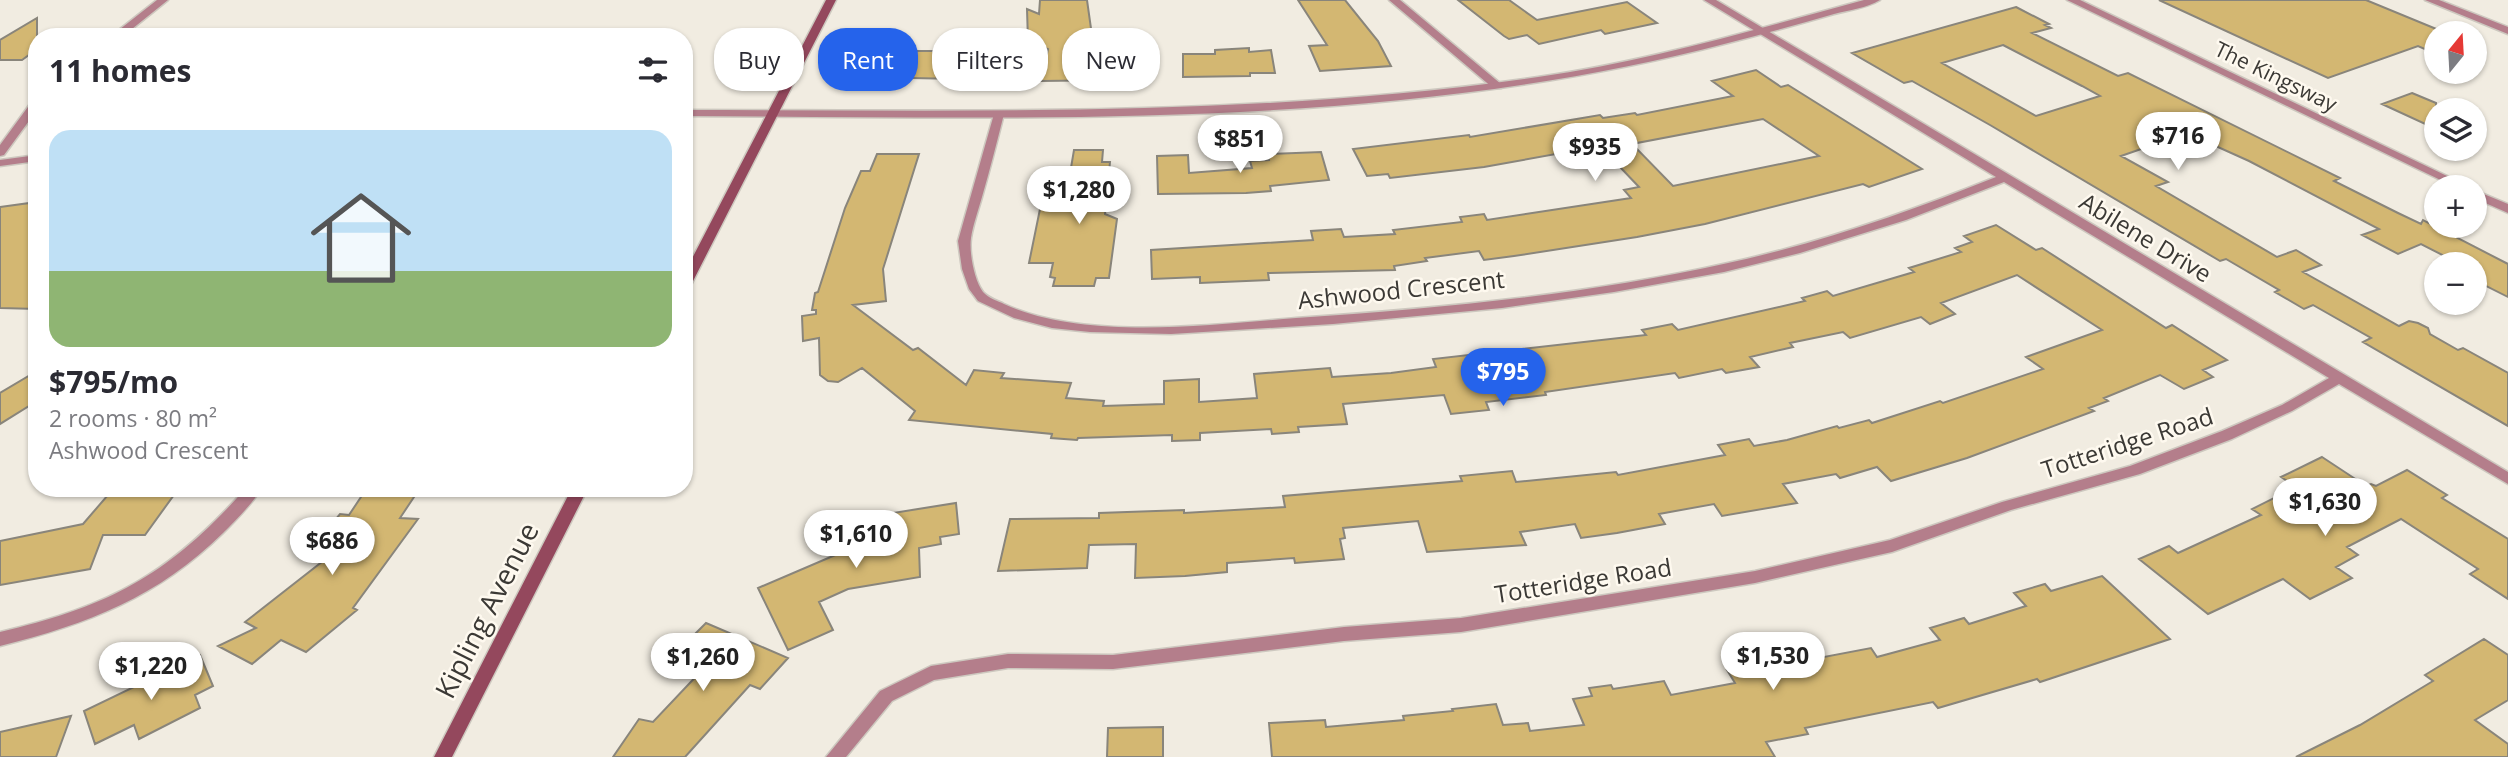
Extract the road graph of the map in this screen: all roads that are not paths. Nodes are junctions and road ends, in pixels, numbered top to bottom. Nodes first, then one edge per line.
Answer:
1 (163, 0) edge
2 (831, 0) edge
3 (1394, 0) edge
4 (1709, 0) edge
5 (1875, 0) edge
6 (2072, 0) edge
7 (2430, 0) edge
8 (127, 28) edge
9 (1763, 31) junction
10 (2508, 31) edge
11 (1497, 86) junction
12 (693, 113) edge
13 (773, 113) junction
14 (28, 114) edge
15 (999, 114) junction
16 (0, 153) edge
17 (28, 159) edge
18 (0, 163) edge
19 (2438, 175) edge
20 (2005, 178) junction
21 (2487, 198) edge
22 (2508, 209) edge
23 (693, 269) edge
24 (2339, 379) junction
25 (2508, 479) edge
26 (247, 497) edge
27 (575, 497) edge
28 (0, 639) edge
29 (443, 757) edge
30 (835, 757) edge

1 - 8 street
2 - 13 main road
3 - 11 street
4 - 9 street, Abilene Drive
5 - 9 street
6 - 19 street, The Kingsway
7 - 10 street
9 - 11 street
9 - 20 street, Abilene Drive
11 - 15 street
12 - 13 street
13 - 15 street
13 - 23 main road
14 - 16 street
15 - 20 street, Ashwood Crescent
17 - 18 street
20 - 24 street, Abilene Drive
21 - 22 street
24 - 25 street, Abilene Drive
24 - 30 street, Totteridge Road
26 - 28 street
27 - 29 main road, Kipling Avenue

